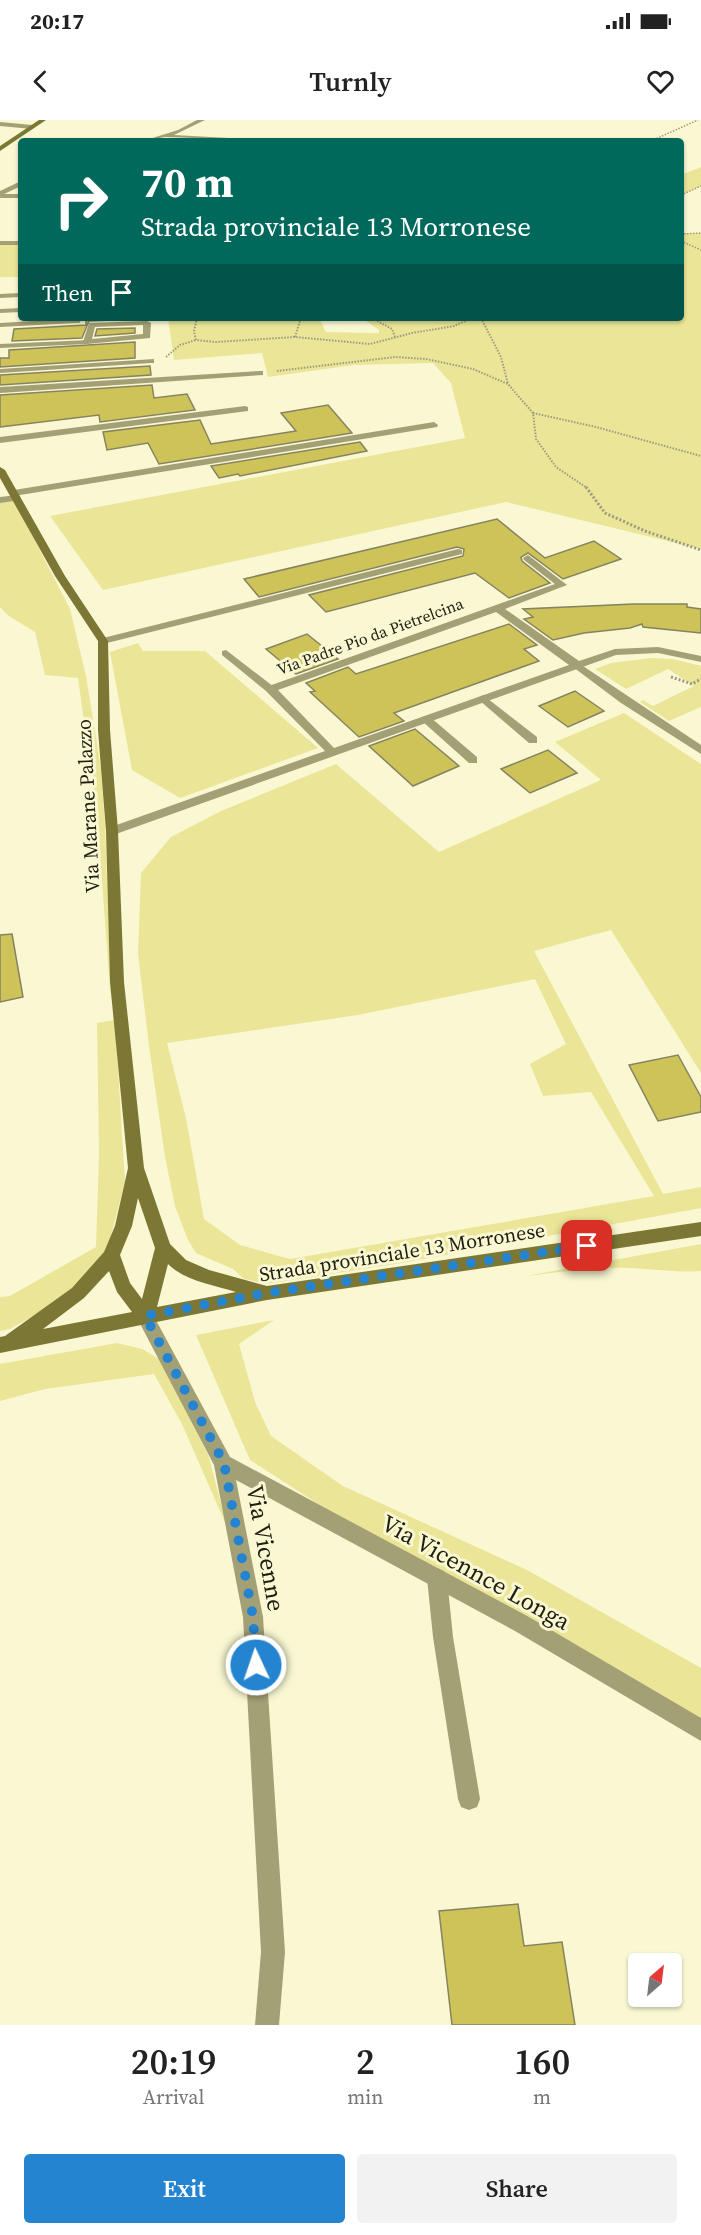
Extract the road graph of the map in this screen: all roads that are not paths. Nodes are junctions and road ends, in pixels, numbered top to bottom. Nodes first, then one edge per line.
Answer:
1 (43, 120) edge
2 (202, 120) edge
3 (0, 124) edge
4 (32, 127) junction
5 (167, 136) junction
6 (159, 138) edge
7 (212, 138) edge
8 (0, 149) edge
9 (18, 186) edge
10 (0, 195) edge
11 (18, 196) edge
12 (0, 243) edge
13 (18, 243) edge
14 (18, 295) edge
15 (0, 296) edge
16 (18, 310) edge
17 (0, 311) edge
18 (76, 321) edge
19 (0, 325) edge
20 (87, 342) junction
21 (0, 346) edge
22 (151, 361) road end
23 (0, 371) edge
24 (260, 373) road end
25 (0, 390) edge
26 (245, 409) dead end
27 (434, 425) dead end
28 (0, 440) edge
29 (0, 470) edge
30 (15, 495) junction
31 (0, 500) edge
32 (458, 552) dead end
33 (528, 558) dead end
34 (497, 608) junction
35 (103, 641) junction
36 (225, 653) dead end
37 (701, 659) edge
38 (577, 665) junction
39 (270, 688) junction
40 (483, 699) junction
41 (426, 719) junction
42 (532, 740) dead end
43 (701, 750) edge
44 (332, 752) junction
45 (473, 760) dead end
46 (112, 831) junction
47 (136, 1167) junction
48 (701, 1229) edge
49 (163, 1248) junction
50 (112, 1255) junction
51 (267, 1293) junction
52 (145, 1316) junction
53 (4, 1344) edge
54 (224, 1463) junction
55 (437, 1578) junction
56 (701, 1730) edge
57 (470, 1799) dead end
58 (267, 2025) edge

1 - 4 main road
2 - 5 street
3 - 4 street
4 - 8 main road
5 - 6 street
5 - 7 street
9 - 10 street
10 - 11 street
12 - 13 street
14 - 15 street
16 - 17 street
18 - 19 street
20 - 20 street
20 - 21 street
22 - 23 street
24 - 25 street
26 - 28 street
27 - 30 street
29 - 30 main road
30 - 31 street
30 - 35 main road
32 - 35 street
33 - 34 street, Via Padre Pio da Pietrelcina
34 - 38 street
34 - 39 street, Via Padre Pio da Pietrelcina
35 - 46 main road, Via Marane Palazzo
36 - 39 street
37 - 38 street
38 - 40 street
38 - 43 street
39 - 44 street, Via Padre Pio da Pietrelcina
40 - 41 street
40 - 42 street
41 - 44 street
41 - 45 street
44 - 46 street
46 - 47 main road, Via Marane Palazzo
47 - 49 main road, Via Marane Palazzo
47 - 50 main road, Via Marane Palazzo
48 - 51 main road, Strada provinciale 13 Morronese
49 - 51 main road
49 - 52 main road
50 - 52 main road
50 - 53 main road, Via Marane Palazzo
51 - 52 main road, Strada provinciale 13 Morronese
52 - 53 main road, Strada provinciale 13 Morronese
52 - 54 street, Via Vicenne
54 - 55 street, Via Vicennce Longa
54 - 58 street, Via Vicenne
55 - 56 street, Via Vicennce Longa
55 - 57 street

